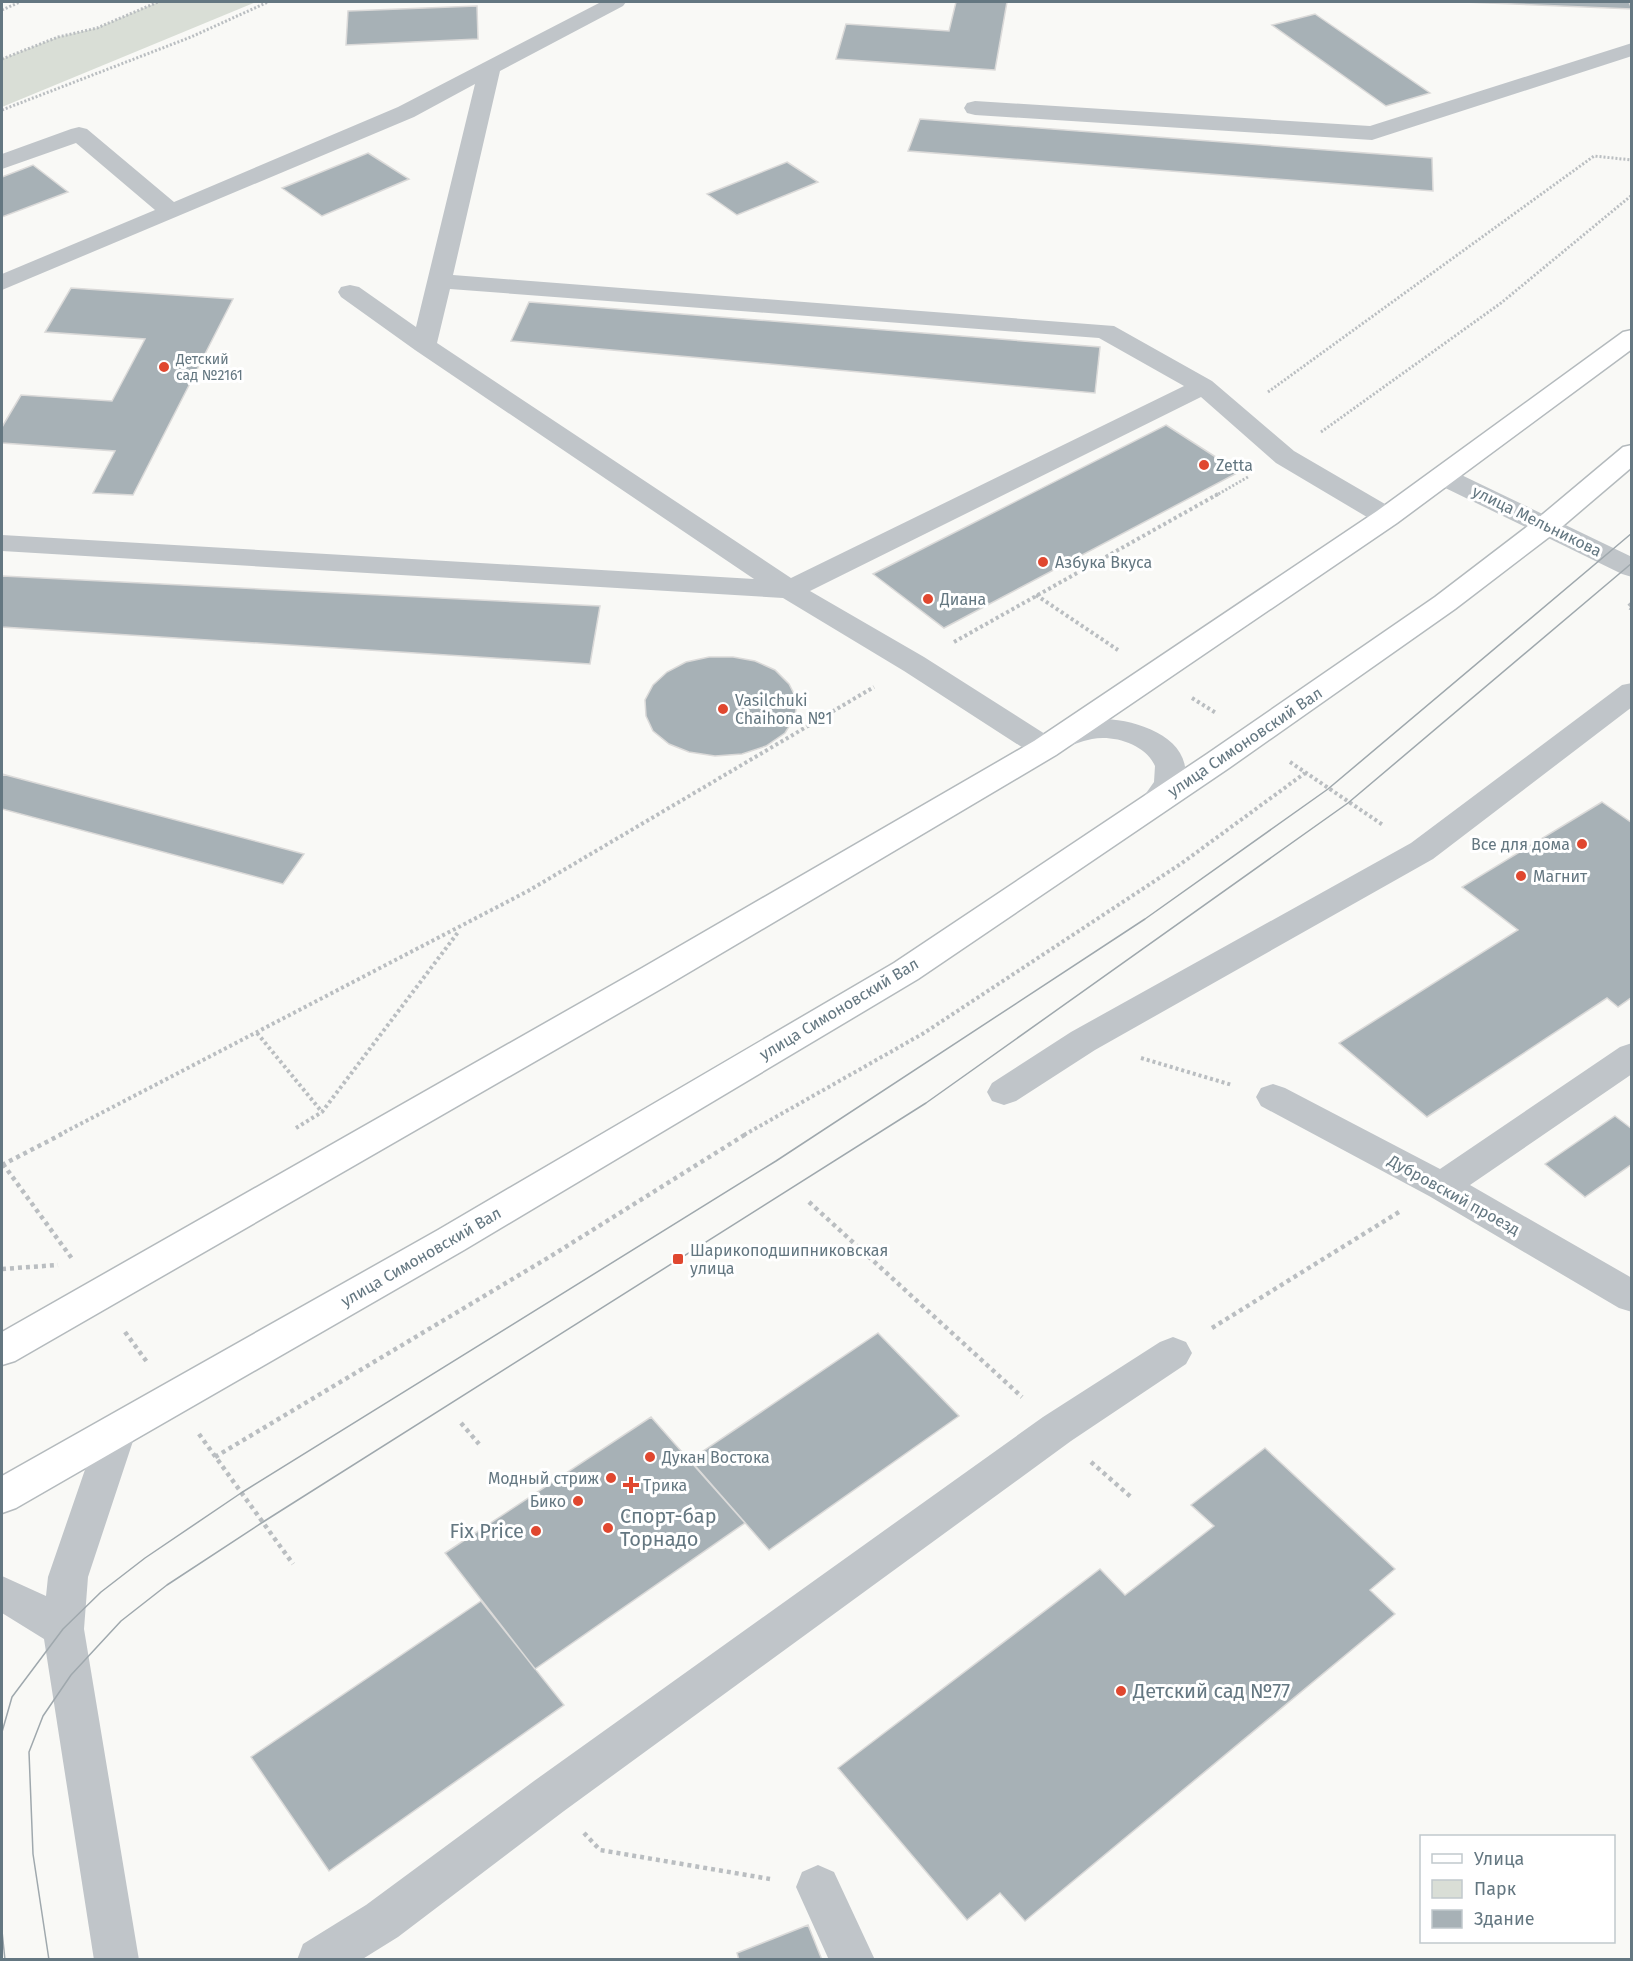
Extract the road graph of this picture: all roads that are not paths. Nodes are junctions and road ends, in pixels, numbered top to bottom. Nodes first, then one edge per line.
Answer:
1 (616, 2) edge
2 (1632, 49) edge
3 (489, 68) junction
4 (975, 108) dead end
5 (2, 162) edge
6 (171, 212) junction
7 (439, 281) junction
8 (2, 284) edge
9 (350, 292) dead end
10 (1632, 338) edge
11 (424, 345) junction
12 (1203, 387) junction
13 (1632, 453) edge
14 (1442, 476) junction
15 (1387, 517) junction
16 (1546, 525) junction
17 (2, 543) edge
18 (1632, 568) edge
19 (789, 590) junction
20 (1632, 692) edge
21 (1051, 744) junction
22 (1152, 806) junction
23 (1632, 1056) edge
24 (1004, 1092) dead end
25 (1274, 1098) road end
26 (1442, 1186) junction
27 (1632, 1297) edge
28 (2, 1350) edge
29 (1173, 1353) road end
30 (117, 1432) junction
31 (2, 1496) edge
32 (2, 1594) edge
33 (63, 1629) junction
34 (818, 1887) road end
35 (117, 1959) edge
36 (319, 1959) edge
37 (853, 1959) edge

1 - 3 street
2 - 4 street
3 - 6 street
3 - 7 street
5 - 6 street
6 - 8 street
7 - 11 street
7 - 12 street
9 - 11 street
10 - 14 main road
11 - 19 street
12 - 15 street
12 - 19 street
13 - 16 main road, улица Симоновский Вал
14 - 15 main road
14 - 16 street, улица Мельникова
15 - 21 main road
16 - 18 street, улица Мельникова
16 - 22 main road, улица Симоновский Вал
17 - 19 street
19 - 21 street
20 - 24 street
21 - 22 street
21 - 28 main road
22 - 30 main road, улица Симоновский Вал
23 - 26 street
25 - 26 street, Дубровский проезд
26 - 27 street, Дубровский проезд
29 - 36 street
30 - 31 main road, улица Симоновский Вал
30 - 33 street
32 - 33 street
33 - 35 street
34 - 37 street

